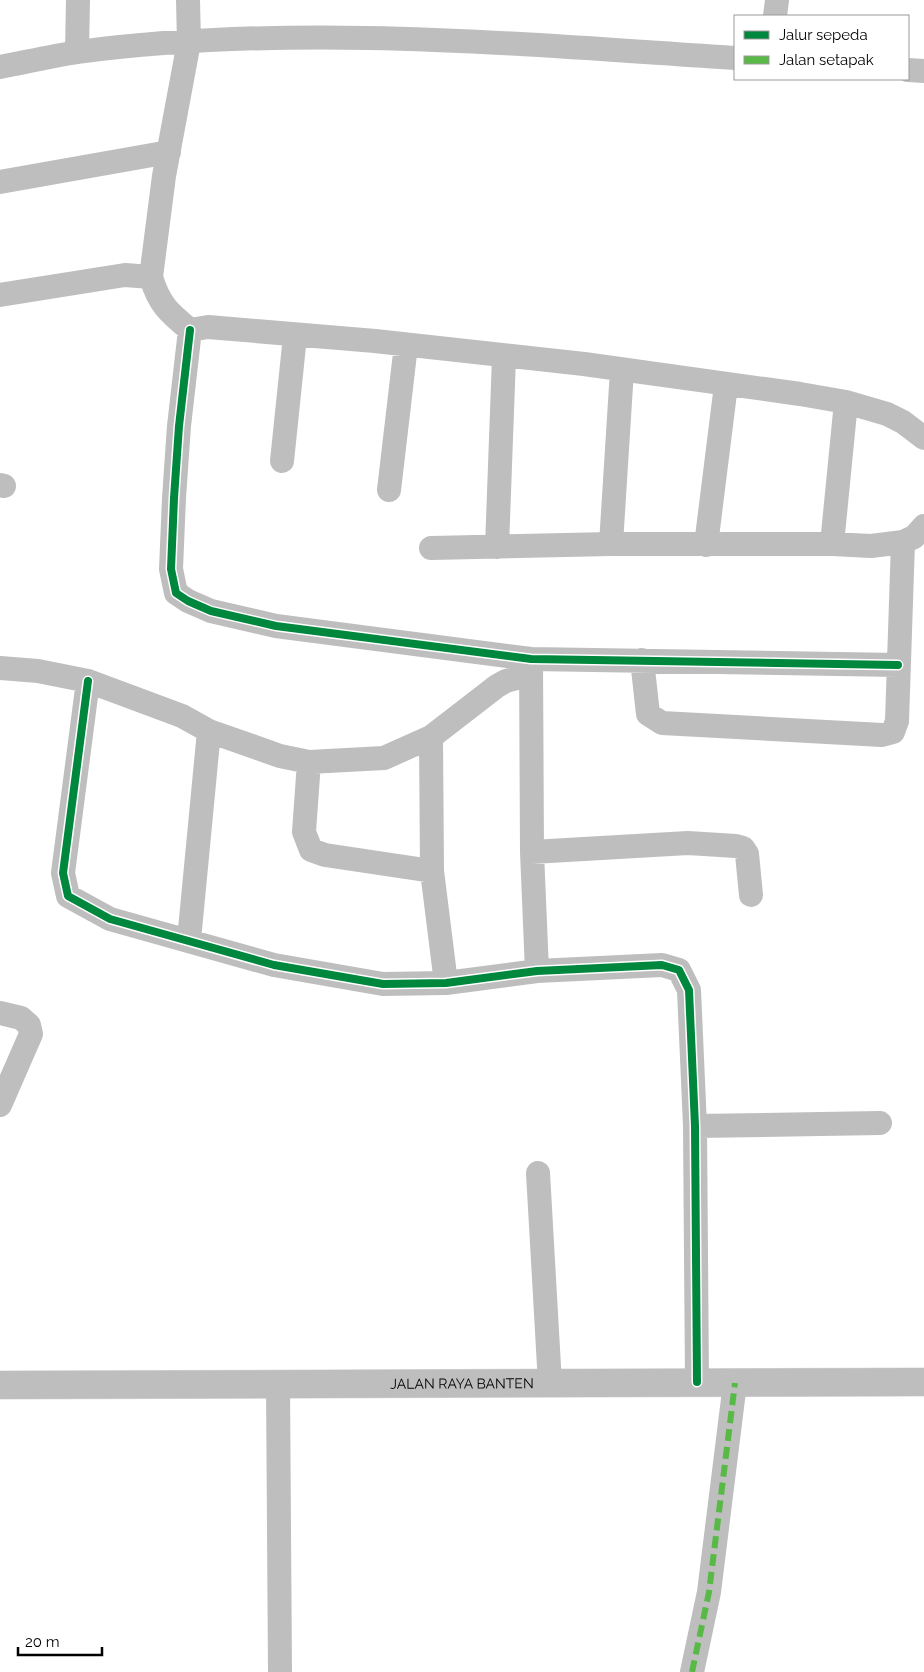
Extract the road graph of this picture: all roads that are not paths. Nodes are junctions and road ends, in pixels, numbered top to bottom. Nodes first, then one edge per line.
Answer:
1 (78, 0) edge
2 (188, 0) edge
3 (776, 0) edge
4 (775, 15) edge
5 (189, 42) junction
6 (77, 52) junction
7 (734, 58) edge
8 (0, 67) edge
9 (909, 70) edge
10 (924, 71) edge
11 (169, 152) junction
12 (0, 182) edge
13 (151, 277) junction
14 (0, 295) edge
15 (190, 330) junction
16 (295, 336) junction
17 (406, 345) junction
18 (504, 357) junction
19 (622, 370) junction
20 (726, 385) junction
21 (846, 402) junction
22 (924, 438) edge
23 (282, 461) dead end
24 (389, 490) dead end
25 (924, 526) edge
26 (903, 542) junction
27 (611, 544) junction
28 (832, 544) junction
29 (706, 545) junction
30 (497, 547) junction
31 (431, 548) dead end
32 (642, 660) junction
33 (898, 666) junction
34 (531, 667) junction
35 (0, 668) edge
36 (88, 680) junction
37 (209, 731) junction
38 (432, 737) junction
39 (309, 762) junction
40 (532, 852) junction
41 (432, 870) junction
42 (751, 895) dead end
43 (189, 940) junction
44 (537, 971) junction
45 (446, 983) junction
46 (0, 1013) edge
47 (0, 1105) edge
48 (880, 1123) dead end
49 (695, 1126) junction
50 (538, 1172) dead end
51 (697, 1382) junction
52 (924, 1382) edge
53 (735, 1383) junction
54 (550, 1384) junction
55 (0, 1385) edge
56 (278, 1387) junction
57 (280, 1672) edge
58 (692, 1672) edge

1 - 6 street
2 - 5 street
3 - 4 street
5 - 6 street
5 - 7 street
5 - 11 street
6 - 8 street
9 - 10 street
11 - 12 street
11 - 13 street
13 - 14 street
13 - 15 street
15 - 16 street
15 - 34 street
16 - 17 street
16 - 23 street
17 - 18 street
17 - 24 street
18 - 19 street
18 - 30 street
19 - 20 street
19 - 27 street
20 - 21 street
20 - 29 street
21 - 22 street
21 - 28 street
25 - 26 street
26 - 28 street
26 - 33 street
27 - 29 street
27 - 30 street
28 - 29 street
30 - 31 street
32 - 33 street
32 - 33 street
32 - 34 street
34 - 38 street
34 - 40 street
35 - 36 street
36 - 37 street
36 - 43 street
37 - 39 street
37 - 43 street
38 - 39 street
38 - 41 street
39 - 41 street
40 - 42 street
40 - 44 street
41 - 45 street
43 - 45 street
44 - 45 street
44 - 49 street
46 - 47 street
48 - 49 street
49 - 51 street
50 - 54 street
51 - 53 main road, JALAN RAYA BANTEN
51 - 54 main road, JALAN RAYA BANTEN
52 - 53 main road, JALAN RAYA BANTEN
53 - 58 street
54 - 56 main road, JALAN RAYA BANTEN
55 - 56 main road, JALAN RAYA BANTEN
56 - 57 street

